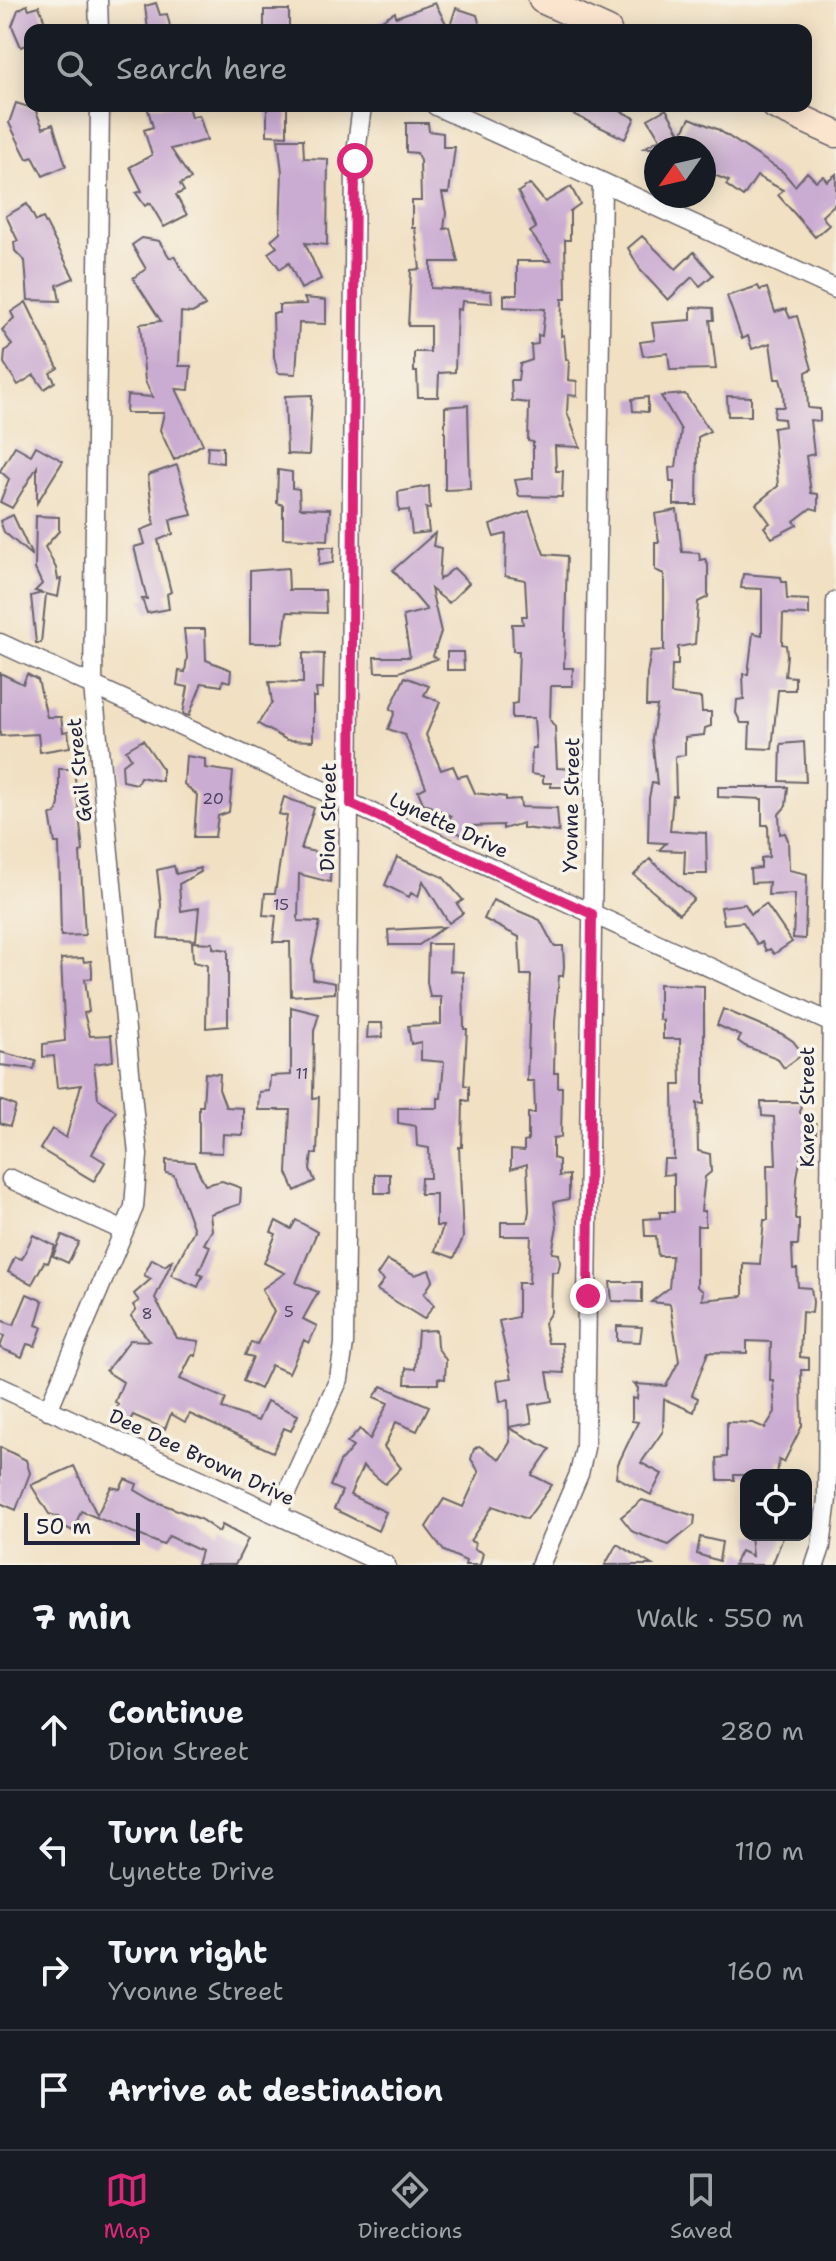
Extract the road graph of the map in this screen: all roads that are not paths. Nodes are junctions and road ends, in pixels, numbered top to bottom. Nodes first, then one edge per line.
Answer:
1 (98, 0) edge
2 (542, 0) edge
3 (99, 24) edge
4 (595, 24) edge
5 (100, 112) edge
6 (361, 112) edge
7 (449, 112) edge
8 (788, 112) edge
9 (836, 134) edge
10 (602, 182) junction
11 (836, 289) edge
12 (836, 601) edge
13 (0, 643) edge
14 (93, 686) junction
15 (351, 804) junction
16 (592, 914) junction
17 (833, 1024) edge
18 (11, 1179) dead end
19 (124, 1231) junction
20 (0, 1387) edge
21 (48, 1410) junction
22 (277, 1515) junction
23 (386, 1565) edge
24 (540, 1565) edge
25 (815, 1565) edge

1 - 3 street
2 - 4 street
5 - 14 street, Gail Street
6 - 15 street, Dion Street
7 - 10 street
8 - 9 street
10 - 11 street
10 - 16 street, Yvonne Street
12 - 17 street, Karee Street
13 - 14 street, Lynette Drive
14 - 15 street, Lynette Drive
14 - 19 street, Gail Street
15 - 16 street, Lynette Drive
15 - 22 street, Dion Street
16 - 17 street, Lynette Drive
16 - 24 street, Yvonne Street
17 - 25 street, Karee Street
18 - 19 street
19 - 21 street, Gail Street
20 - 21 street, Dee Dee Brown Drive
21 - 22 street, Dee Dee Brown Drive
22 - 23 street, Dee Dee Brown Drive

